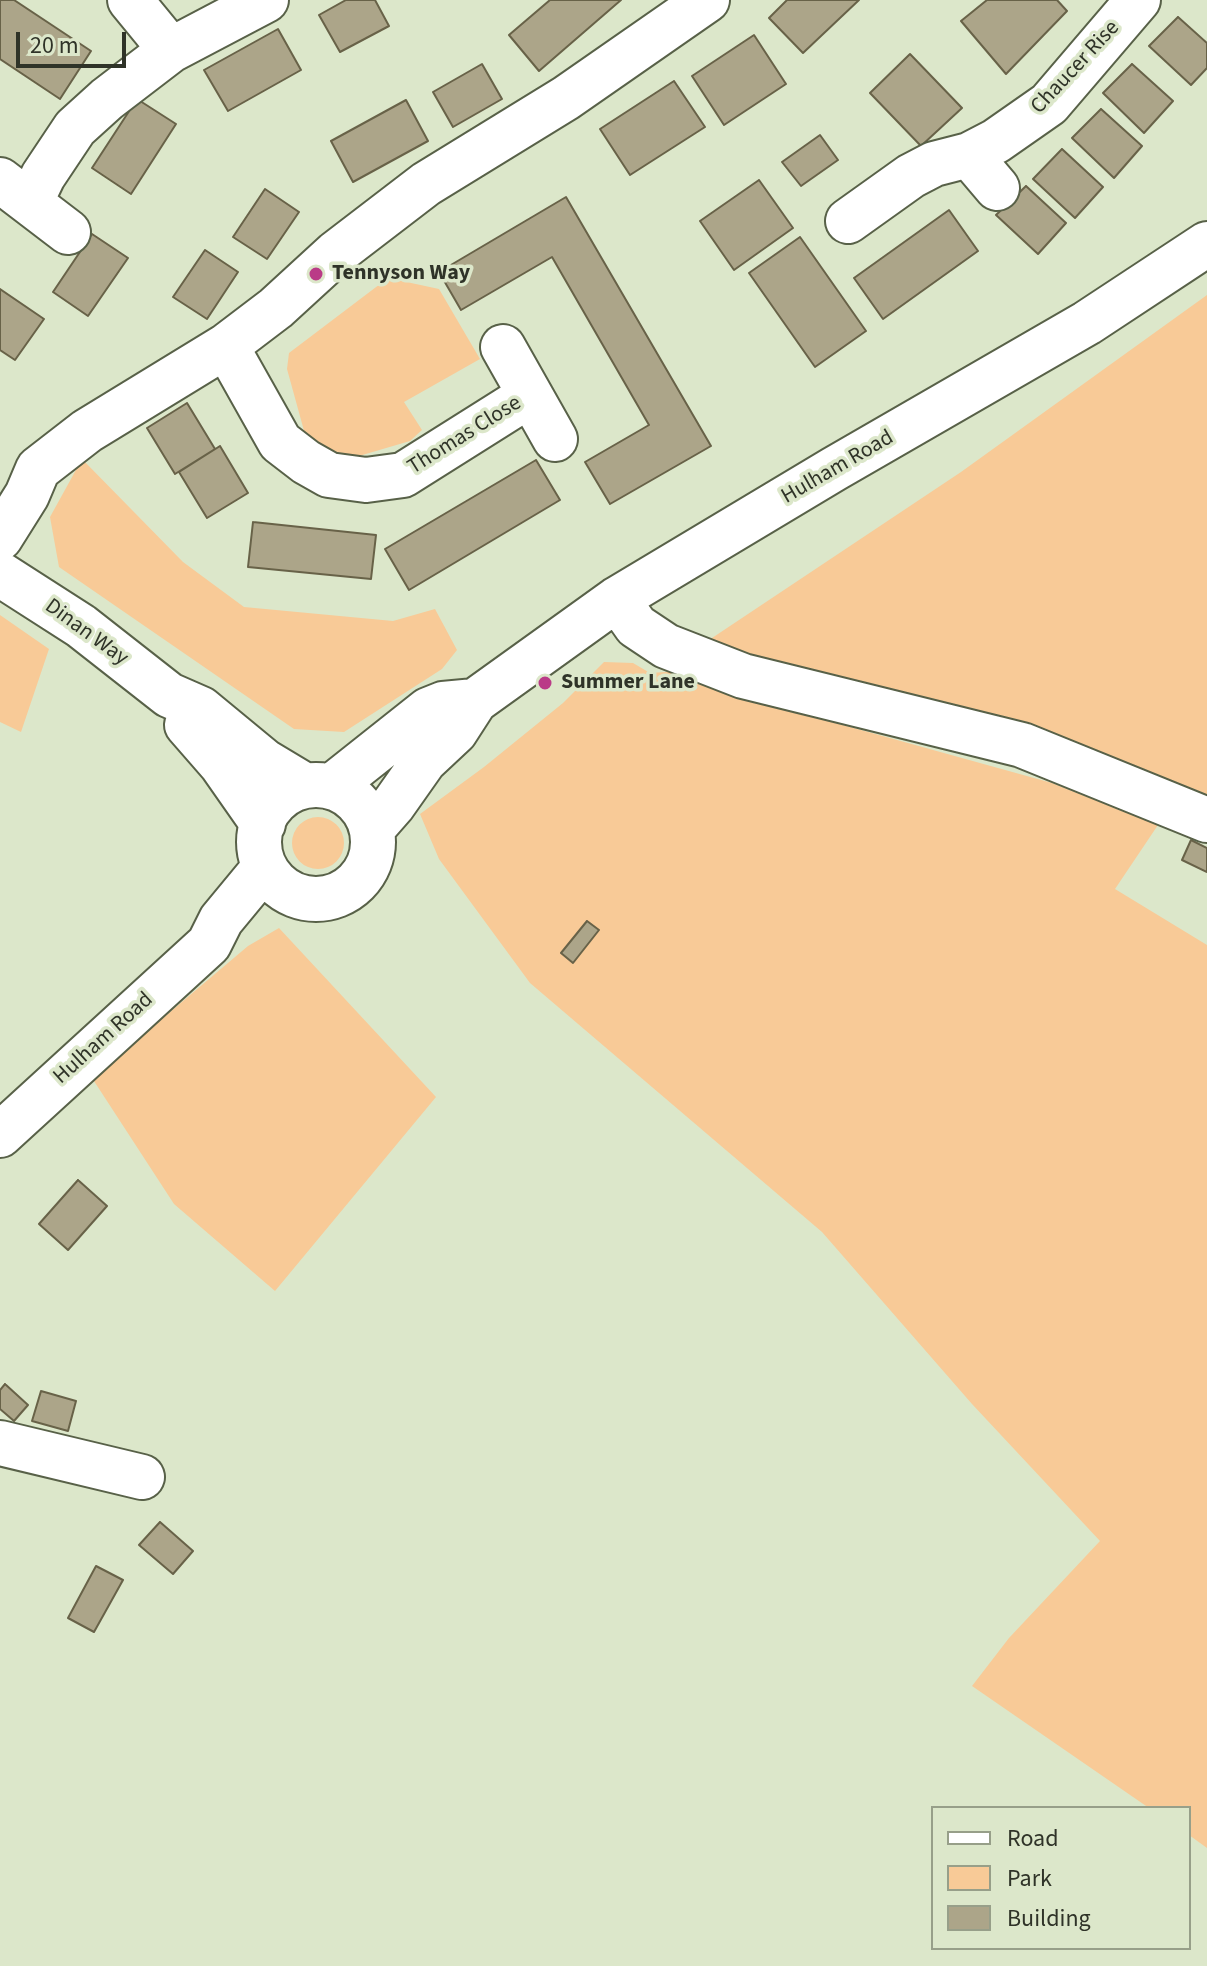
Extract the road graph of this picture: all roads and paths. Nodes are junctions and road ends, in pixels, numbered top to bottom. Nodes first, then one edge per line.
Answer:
1 (130, 0) edge
2 (266, 0) edge
3 (707, 0) edge
4 (1138, 0) edge
5 (171, 50) junction
6 (969, 155) junction
7 (997, 188) dead end
8 (15, 191) edge
9 (848, 221) dead end
10 (68, 232) dead end
11 (1207, 244) edge
12 (226, 346) junction
13 (503, 347) dead end
14 (530, 395) junction
15 (555, 439) dead end
16 (0, 538) edge
17 (0, 574) edge
18 (617, 599) junction
19 (169, 695) junction
20 (475, 701) junction
21 (317, 786) junction
22 (1207, 820) edge
23 (263, 824) junction
24 (372, 829) junction
25 (279, 882) junction
26 (0, 1135) edge
27 (0, 1443) edge
28 (142, 1477) dead end

1 - 5 street
2 - 5 street
3 - 12 street
4 - 6 street, Chaucer Rise
5 - 8 street
6 - 7 street
6 - 9 street, Chaucer Rise
8 - 10 street
11 - 18 street, Hulham Road
12 - 14 street, Thomas Close
12 - 16 street
13 - 14 street, Thomas Close
14 - 15 street, Thomas Close
17 - 19 street, Dinan Way
18 - 20 street, Hulham Road
18 - 22 street
19 - 21 street, Dinan Way
19 - 23 street, Dinan Way
20 - 21 street, Hulham Road
20 - 24 street, Hulham Road
21 - 23 street, Hulham Road
21 - 24 street
23 - 25 street
24 - 25 street
25 - 26 street, Hulham Road
27 - 28 street

